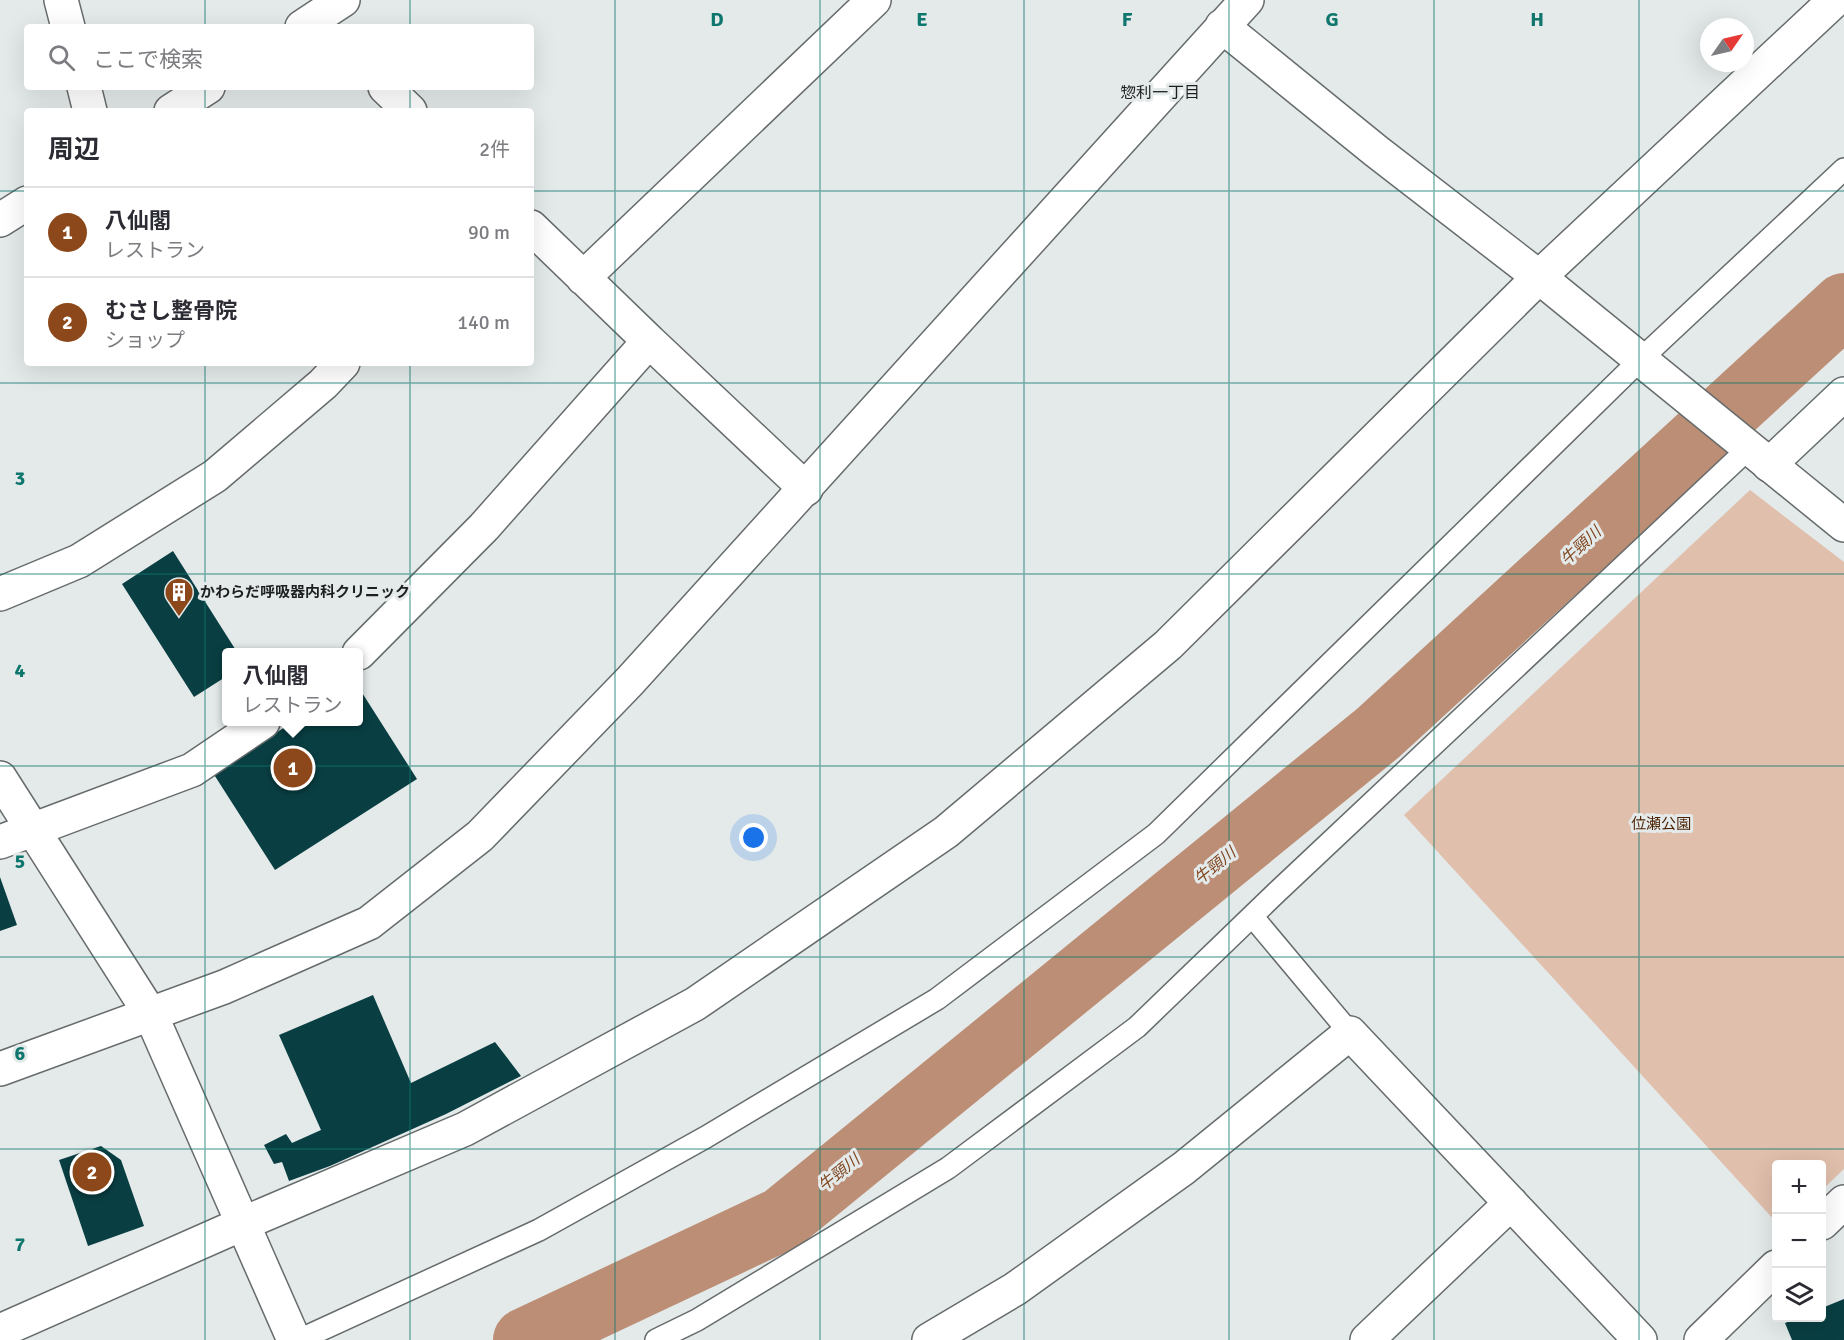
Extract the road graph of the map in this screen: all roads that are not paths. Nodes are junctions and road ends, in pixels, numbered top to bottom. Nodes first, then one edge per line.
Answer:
1 (61, 0) edge
2 (343, 0) edge
3 (874, 0) edge
4 (1247, 0) edge
5 (1835, 0) edge
6 (312, 18) edge
7 (67, 24) edge
8 (1222, 26) junction
9 (85, 90) edge
10 (203, 90) edge
11 (388, 90) edge
12 (89, 108) edge
13 (176, 108) edge
14 (407, 108) edge
15 (1844, 169) edge
16 (24, 205) edge
17 (0, 220) edge
18 (534, 230) edge
19 (1539, 277) junction
20 (583, 278) junction
21 (649, 341) junction
22 (1641, 359) junction
23 (340, 366) edge
24 (1844, 394) edge
25 (1759, 457) junction
26 (806, 489) junction
27 (1844, 525) edge
28 (0, 594) edge
29 (363, 649) edge
30 (257, 726) edge
31 (0, 778) edge
32 (33, 830) junction
33 (0, 842) edge
34 (1252, 916) junction
35 (151, 1015) junction
36 (1350, 1033) junction
37 (0, 1069) edge
38 (1844, 1202) edge
39 (1511, 1203) junction
40 (1826, 1218) edge
41 (242, 1224) junction
42 (1775, 1268) edge
43 (0, 1331) edge
44 (294, 1340) edge
45 (299, 1340) edge
46 (656, 1340) edge
47 (929, 1340) edge
48 (1367, 1340) edge
49 (1640, 1340) edge
50 (1701, 1340) edge

1 - 7 street
2 - 6 street
3 - 20 street
4 - 8 street
5 - 19 street
8 - 19 street
8 - 26 street
9 - 12 street
10 - 13 street
11 - 14 street
15 - 22 lane
16 - 17 street
18 - 20 street
19 - 22 street
19 - 41 street
20 - 21 street
21 - 26 street
21 - 29 street
22 - 25 street
22 - 45 lane
23 - 28 street
24 - 25 street
25 - 27 street
25 - 34 lane
26 - 35 street
30 - 32 street
31 - 32 street
32 - 33 street
32 - 35 street
34 - 36 lane
34 - 46 lane
35 - 37 street
35 - 41 street
36 - 39 street
36 - 47 street
38 - 40 street
39 - 48 street
39 - 49 street
41 - 43 street
41 - 44 street
42 - 50 street

